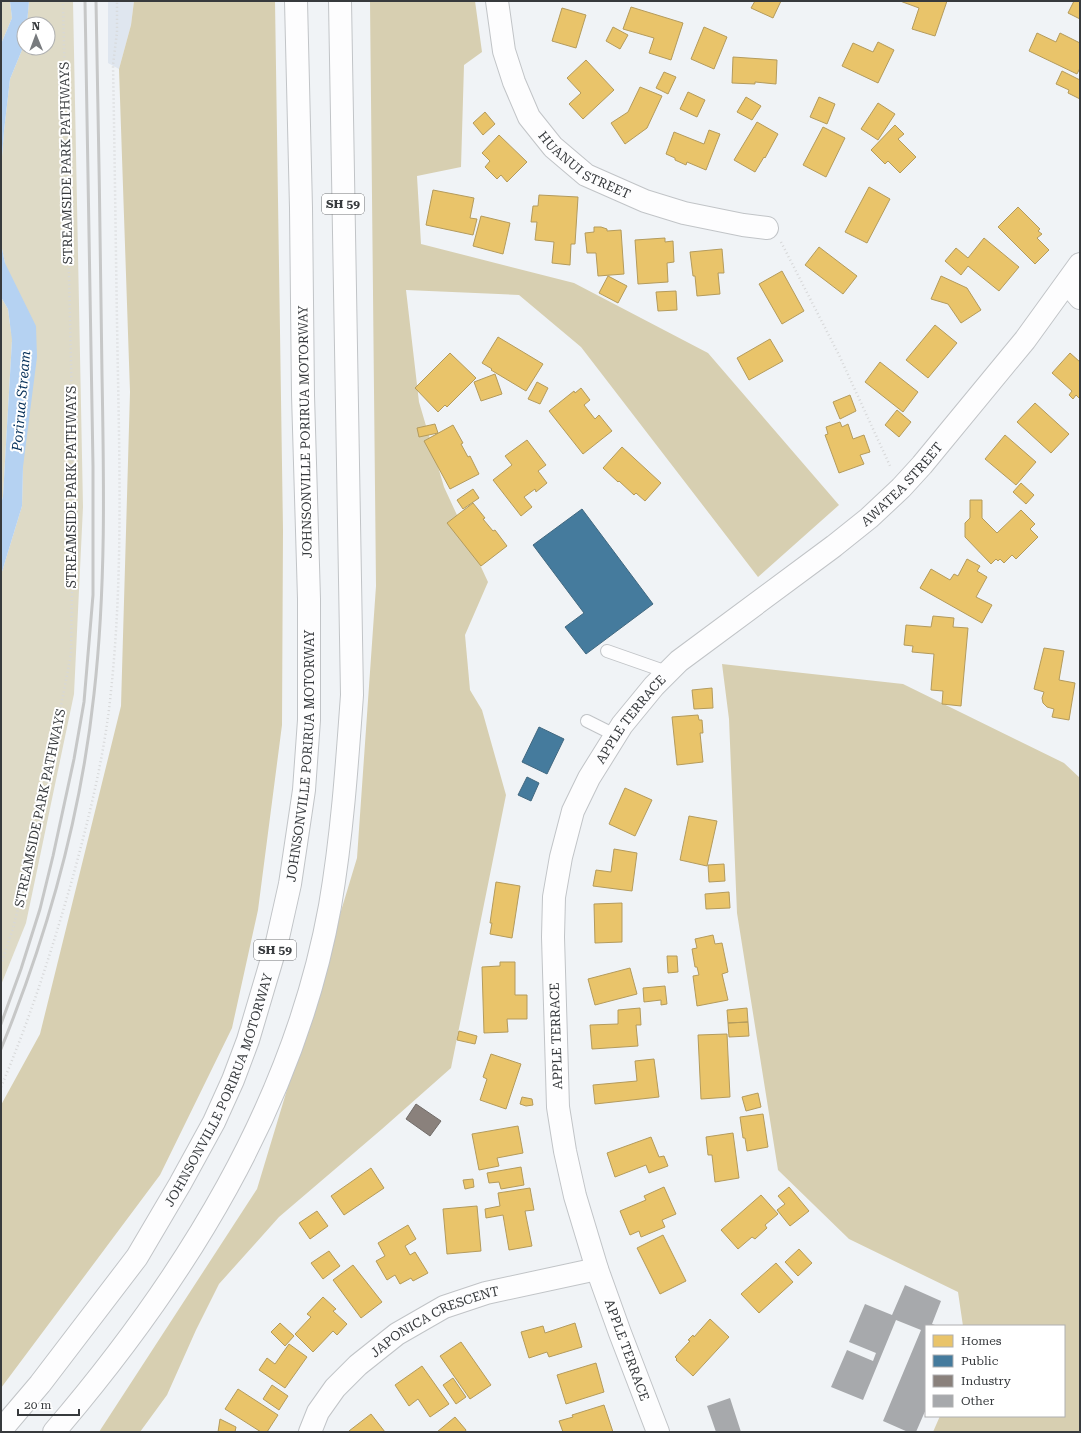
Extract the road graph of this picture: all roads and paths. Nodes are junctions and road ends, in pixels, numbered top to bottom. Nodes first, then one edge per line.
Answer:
1 (63, 1) edge
2 (117, 1) edge
3 (296, 1) edge
4 (340, 1) edge
5 (497, 1) edge
6 (767, 228) joint
7 (1080, 264) edge
8 (1073, 291) edge
9 (901, 488) junction
10 (607, 651) dead end
11 (673, 666) junction
12 (587, 721) dead end
13 (615, 735) junction
14 (1, 965) edge
15 (1, 1087) edge
16 (597, 1269) junction
17 (1, 1430) edge
18 (54, 1432) edge
19 (310, 1432) edge
20 (658, 1432) edge

1 - 14 path, STREAMSIDE PARK PATHWAYS
2 - 15 path
3 - 17 main road, JOHNSONVILLE PORIRUA MOTORWAY / SH 59
4 - 18 main road, SH 59
5 - 6 main road, HUANUI STREET
6 - 9 path
7 - 8 main road, AWATEA STREET
8 - 9 main road, AWATEA STREET
9 - 11 main road, AWATEA STREET
10 - 11 lane
11 - 13 main road, APPLE TERRACE
12 - 13 lane
13 - 16 main road, APPLE TERRACE
16 - 19 main road, JAPONICA CRESCENT
16 - 20 main road, APPLE TERRACE

